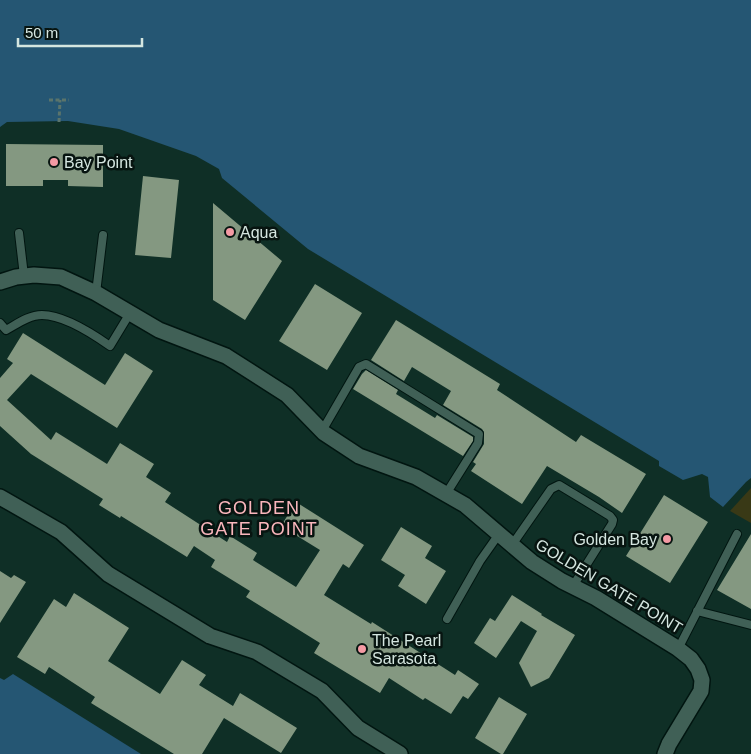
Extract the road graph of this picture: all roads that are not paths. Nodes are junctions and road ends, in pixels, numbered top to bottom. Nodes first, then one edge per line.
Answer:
1 (19, 232) dead end
2 (103, 234) dead end
3 (24, 276) junction
4 (1, 279) edge
5 (96, 293) junction
6 (130, 313) junction
7 (0, 323) edge
8 (322, 431) junction
9 (446, 494) junction
10 (0, 498) edge
11 (498, 534) junction
12 (737, 534) dead end
13 (512, 545) junction
14 (573, 586) junction
15 (697, 610) junction
16 (447, 619) dead end
17 (751, 625) edge
18 (678, 649) junction
19 (400, 754) edge
20 (665, 754) edge

1 - 3 lane
2 - 5 lane
3 - 4 street, GOLDEN GATE POINT
3 - 5 street, GOLDEN GATE POINT
5 - 6 street, GOLDEN GATE POINT
6 - 7 lane
6 - 8 street, GOLDEN GATE POINT
8 - 9 street, GOLDEN GATE POINT
8 - 9 lane
9 - 11 street, GOLDEN GATE POINT
10 - 19 street
11 - 13 street, GOLDEN GATE POINT
11 - 16 lane
12 - 15 lane
13 - 14 street, GOLDEN GATE POINT
13 - 14 lane
14 - 18 street, GOLDEN GATE POINT
15 - 17 lane
15 - 18 lane
18 - 20 street, GOLDEN GATE POINT

